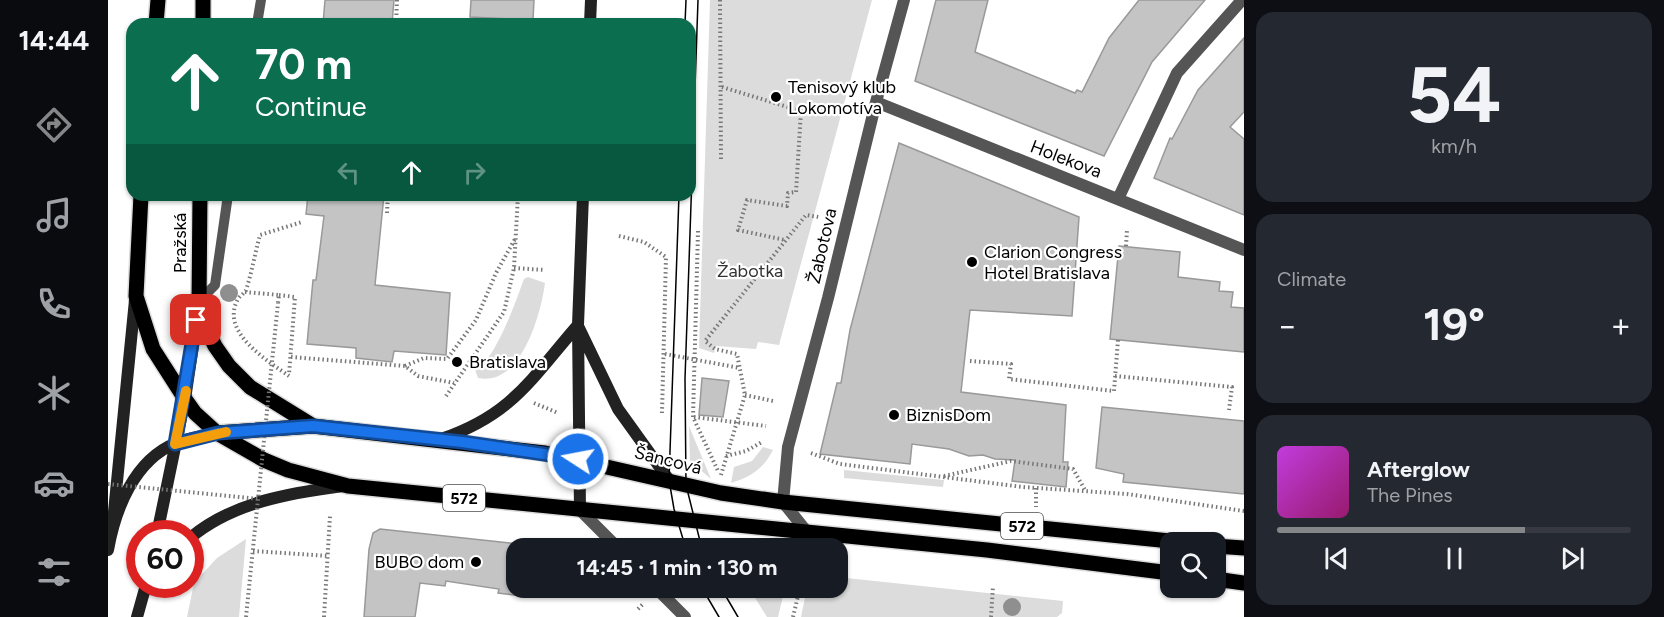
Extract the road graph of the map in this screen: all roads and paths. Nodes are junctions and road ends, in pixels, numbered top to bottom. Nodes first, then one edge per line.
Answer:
1 (158, 0) edge
2 (203, 0) edge
3 (261, 0) edge
4 (397, 0) edge
5 (591, 0) edge
6 (720, 0) edge
7 (904, 0) edge
8 (1242, 0) edge
9 (156, 18) edge
10 (203, 18) edge
11 (258, 18) edge
12 (396, 18) edge
13 (590, 18) edge
14 (722, 87) junction
15 (876, 102) junction
16 (721, 160) dead end
17 (1118, 199) junction
18 (141, 201) edge
19 (200, 201) edge
20 (227, 201) edge
21 (388, 201) edge
22 (518, 201) edge
23 (583, 201) edge
24 (387, 213) dead end
25 (819, 217) dead end
26 (302, 222) dead end
27 (1127, 230) dead end
28 (698, 231) dead end
29 (619, 236) dead end
30 (516, 237) junction
31 (785, 240) junction
32 (1126, 246) dead end
33 (1244, 250) edge
34 (514, 268) junction
35 (545, 270) dead end
36 (245, 292) junction
37 (279, 295) junction
38 (136, 296) junction
39 (199, 301) junction
40 (578, 325) junction
41 (1118, 340) dead end
42 (665, 354) junction
43 (291, 357) junction
44 (694, 359) junction
45 (970, 361) dead end
46 (405, 366) junction
47 (740, 368) junction
48 (1115, 376) junction
49 (454, 383) junction
50 (746, 395) junction
51 (446, 396) dead end
52 (184, 399) junction
53 (530, 401) dead end
54 (773, 401) dead end
55 (1229, 410) dead end
56 (558, 413) dead end
57 (662, 413) dead end
58 (693, 417) junction
59 (737, 422) junction
60 (313, 426) junction
61 (766, 426) dead end
62 (218, 433) junction
63 (441, 440) junction
64 (762, 442) dead end
65 (175, 444) junction
66 (811, 453) dead end
67 (725, 456) junction
68 (578, 459) junction
69 (941, 477) junction
70 (669, 480) junction
71 (108, 484) edge
72 (348, 486) junction
73 (1036, 488) junction
74 (1085, 491) junction
75 (260, 499) junction
76 (783, 502) junction
77 (1036, 507) dead end
78 (580, 510) junction
79 (1244, 511) edge
80 (330, 516) dead end
81 (159, 520) edge
82 (113, 522) junction
83 (204, 529) edge
84 (807, 532) junction
85 (608, 538) edge
86 (1160, 540) edge
87 (1226, 547) edge
88 (1244, 548) edge
89 (108, 550) edge
90 (253, 551) junction
91 (329, 556) junction
92 (1160, 572) edge
93 (1226, 581) edge
94 (1244, 584) edge
95 (993, 586) dead end
96 (143, 598) edge
97 (666, 598) edge
98 (798, 598) edge
99 (644, 603) dead end
100 (638, 609) dead end
101 (137, 617) edge
102 (246, 617) edge
103 (324, 617) edge
104 (685, 617) edge
105 (793, 617) edge
106 (991, 617) edge

1 - 9 main road
2 - 10 main road
3 - 11 lane
4 - 12 path
5 - 13 main road
6 - 14 path
7 - 15 street, Žabotova
8 - 17 street
14 - 16 path
14 - 31 path
15 - 17 street, Holekova
15 - 76 street, Žabotova
17 - 33 street, Holekova
18 - 38 main road, 572
19 - 39 main road, Pražská / 572
20 - 39 lane
21 - 24 path
22 - 30 path
23 - 40 main road
25 - 31 path
26 - 36 path
27 - 32 path
28 - 44 path
29 - 42 path
30 - 34 path
30 - 46 path
31 - 47 path
34 - 35 path
34 - 49 path
36 - 37 path
36 - 43 path
37 - 43 path
37 - 75 path, bridge
38 - 52 main road, 572
38 - 82 main road
39 - 52 main road, Pražská
39 - 60 main road, Šancová / 572
40 - 63 main road
40 - 68 main road
40 - 70 main road
41 - 48 path
42 - 44 path
42 - 57 path
43 - 46 path
44 - 47 path
44 - 58 path
45 - 48 path
46 - 49 path
47 - 50 path
48 - 55 path
49 - 51 path
50 - 54 path
50 - 59 path
52 - 62 main road, 572
52 - 65 main road, Pražská
53 - 56 path
58 - 59 path
58 - 67 path
59 - 61 path
59 - 67 path
60 - 62 main road
60 - 63 main road, Šancová / 572
62 - 65 main road
62 - 72 main road, 572
63 - 68 main road, Šancová / 572
64 - 67 path
65 - 81 main road, Pražská
65 - 82 main road
66 - 69 path
68 - 70 main road, Šancová / 572
68 - 78 main road
69 - 73 path
69 - 74 path
70 - 76 main road, Šancová / 572
71 - 75 path, bridge
72 - 78 main road, 572
72 - 83 main road
73 - 74 path
73 - 77 path
74 - 79 path
75 - 90 path, bridge
76 - 84 street
76 - 86 main road, Šancová / 572
78 - 84 main road, 572
78 - 85 street
80 - 91 path
82 - 89 main road
84 - 92 main road, 572
87 - 88 main road
90 - 91 path
90 - 102 path, bridge
91 - 103 path
93 - 94 main road
95 - 106 path
96 - 101 main road
97 - 104 street
98 - 105 path
99 - 100 path

